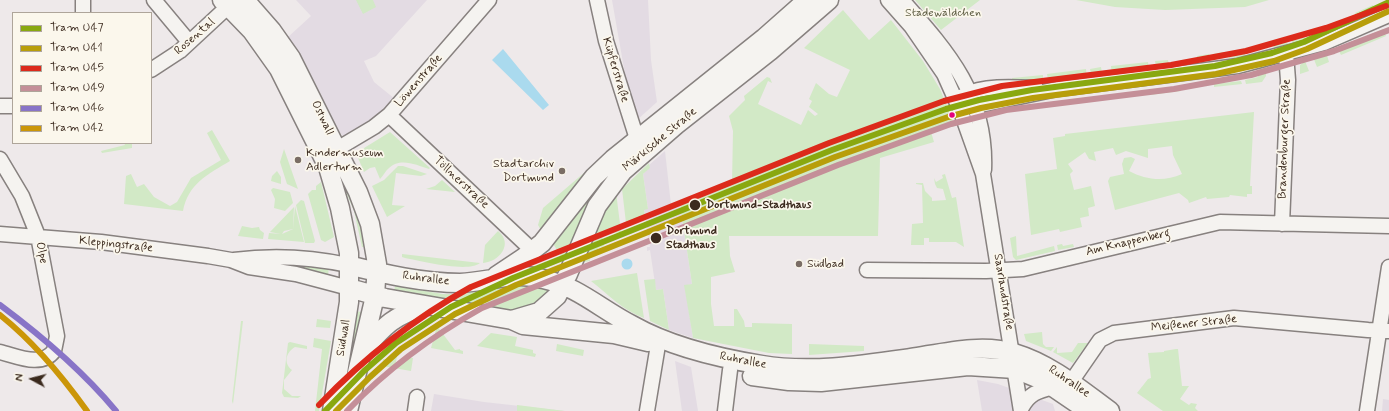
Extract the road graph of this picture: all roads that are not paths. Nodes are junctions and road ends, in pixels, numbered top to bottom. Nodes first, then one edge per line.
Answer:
1 (82, 0) edge
2 (154, 0) edge
3 (245, 0) edge
4 (489, 0) edge
5 (597, 0) edge
6 (807, 0) edge
7 (829, 0) edge
8 (888, 0) edge
9 (902, 0) edge
10 (229, 2) edge
11 (83, 12) edge
12 (1389, 15) edge
13 (189, 42) junction
14 (1286, 54) junction
15 (153, 64) edge
16 (1057, 89) junction
17 (971, 92) junction
18 (956, 99) junction
19 (0, 106) edge
20 (12, 106) edge
21 (976, 106) junction
22 (390, 115) junction
23 (637, 139) junction
24 (337, 149) junction
25 (0, 158) edge
26 (983, 174) junction
27 (1282, 224) junction
28 (1389, 226) edge
29 (0, 234) edge
30 (38, 236) junction
31 (533, 251) junction
32 (231, 260) junction
33 (348, 265) junction
34 (1389, 267) edge
35 (868, 270) dead end
36 (999, 270) junction
37 (377, 272) junction
38 (490, 279) junction
39 (563, 285) junction
40 (348, 288) junction
41 (375, 296) junction
42 (426, 306) junction
43 (512, 320) junction
44 (1384, 331) edge
45 (658, 346) junction
46 (363, 350) junction
47 (0, 352) edge
48 (1014, 361) junction
49 (730, 370) junction
50 (1071, 382) junction
51 (1054, 388) junction
52 (1021, 410) edge
53 (332, 411) edge
54 (348, 411) edge
55 (647, 411) edge
56 (725, 411) edge
57 (1088, 411) edge
58 (1110, 411) edge
59 (1367, 411) edge

1 - 11 street
2 - 13 street
3 - 24 main road, Ostwall
4 - 22 street, Löwenstraße
5 - 23 street, Küpferstraße
6 - 23 main road, Märkische Straße
7 - 39 main road, Märkische Straße
8 - 18 street, Saarlandstraße
9 - 17 street, Saarlandstraße
10 - 13 street, Rosental
10 - 33 main road, Ostwall
12 - 14 street
13 - 15 street, Rosental
14 - 16 street
14 - 27 street, Brandenburger Straße
16 - 17 street
16 - 21 street
17 - 18 street
17 - 21 street, Saarlandstraße
18 - 21 street
18 - 26 street, Saarlandstraße
19 - 20 street
21 - 26 street, Saarlandstraße
22 - 24 street, Löwenstraße
22 - 31 street, Töllnerstraße
23 - 31 main road, Märkische Straße
24 - 37 main road, Ostwall
25 - 30 street, Olpe
26 - 36 street, Saarlandstraße
27 - 28 street, Am Knappenberg
27 - 36 street, Am Knappenberg
29 - 30 street, Kleppingstraße
30 - 32 street, Kleppingstraße
30 - 47 street, Olpe
31 - 38 main road, Märkische Straße
32 - 33 street, Kleppingstraße
32 - 40 street, Kleppingstraße
33 - 37 main road, Ruhrallee
33 - 40 main road, Südwall
34 - 44 street
35 - 36 street, Am Knappenberg
36 - 48 street, Saarlandstraße
37 - 38 main road, Ruhrallee
37 - 41 main road, Südwall
38 - 39 main road, Ruhrallee
39 - 43 main road, Märkische Straße
39 - 48 main road, Ruhrallee
40 - 41 main road, Ruhrallee
40 - 53 main road, Südwall
41 - 42 main road, Ruhrallee
41 - 46 main road, Südwall
42 - 43 main road, Ruhrallee
42 - 46 main road
43 - 45 main road, Ruhrallee
44 - 50 street, Meißener Straße
44 - 59 street
45 - 49 main road, Ruhrallee
45 - 55 street
46 - 54 main road, Südwall
48 - 49 main road, Ruhrallee
48 - 50 main road, Ruhrallee
48 - 51 main road, Ruhrallee
48 - 52 street, Saarlandstraße
49 - 56 street
50 - 58 main road, Ruhrallee
51 - 52 street
51 - 57 main road, Ruhrallee

